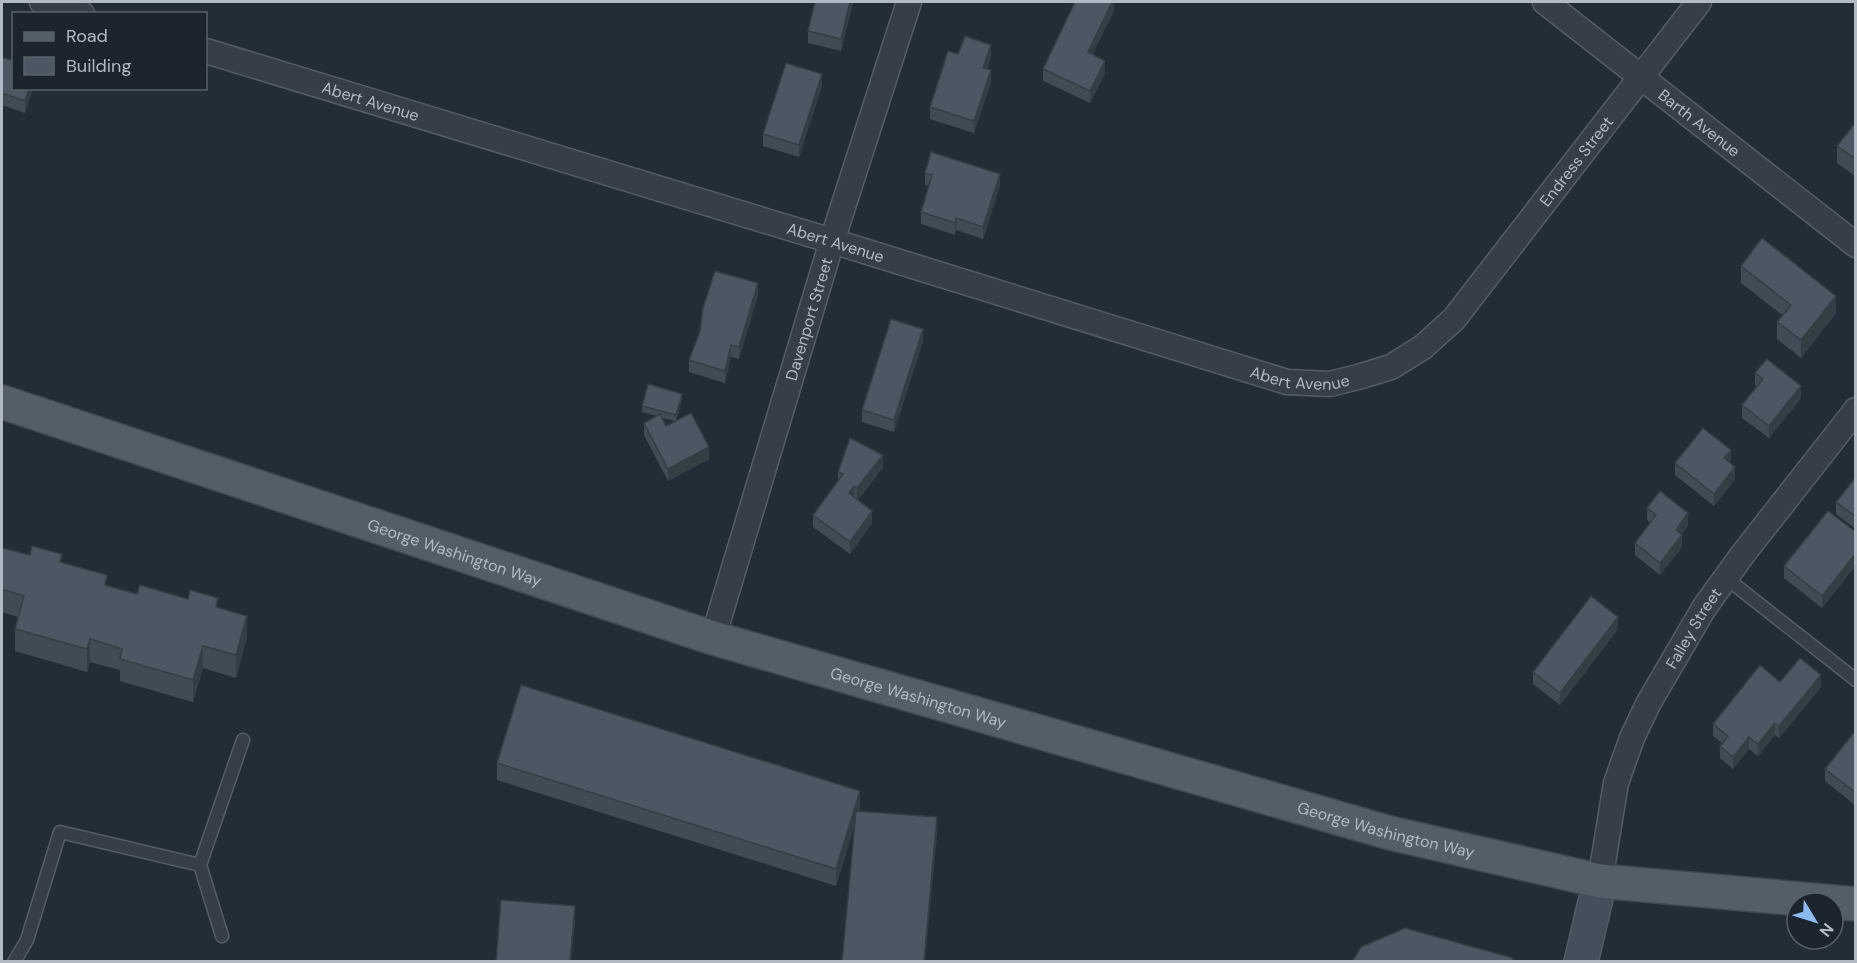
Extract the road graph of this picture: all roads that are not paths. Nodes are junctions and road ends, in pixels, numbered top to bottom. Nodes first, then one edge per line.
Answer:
1 (42, 2) edge
2 (909, 2) edge
3 (1545, 2) edge
4 (1699, 2) edge
5 (75, 12) edge
6 (207, 51) edge
7 (1640, 76) junction
8 (832, 241) junction
9 (1856, 245) edge
10 (1454, 319) joint
11 (2, 402) edge
12 (1856, 410) edge
13 (1726, 578) junction
14 (713, 638) junction
15 (1856, 680) edge
16 (243, 740) dead end
17 (200, 866) junction
18 (1600, 881) junction
19 (1856, 904) edge
20 (222, 936) dead end
21 (14, 962) edge
22 (1581, 962) edge

1 - 5 street
2 - 8 street, Davenport Street
3 - 7 street, Barth Avenue
4 - 7 street, Endress Street
6 - 8 street, Abert Avenue
7 - 9 street, Barth Avenue
7 - 10 street, Endress Street
8 - 10 street, Abert Avenue
8 - 14 street, Davenport Street
11 - 14 main road, George Washington Way
12 - 13 street, Falley Street
13 - 15 lane
13 - 18 street, Falley Street
14 - 18 main road, George Washington Way
16 - 17 lane
17 - 20 lane
17 - 21 lane
18 - 19 main road, George Washington Way
18 - 22 street

